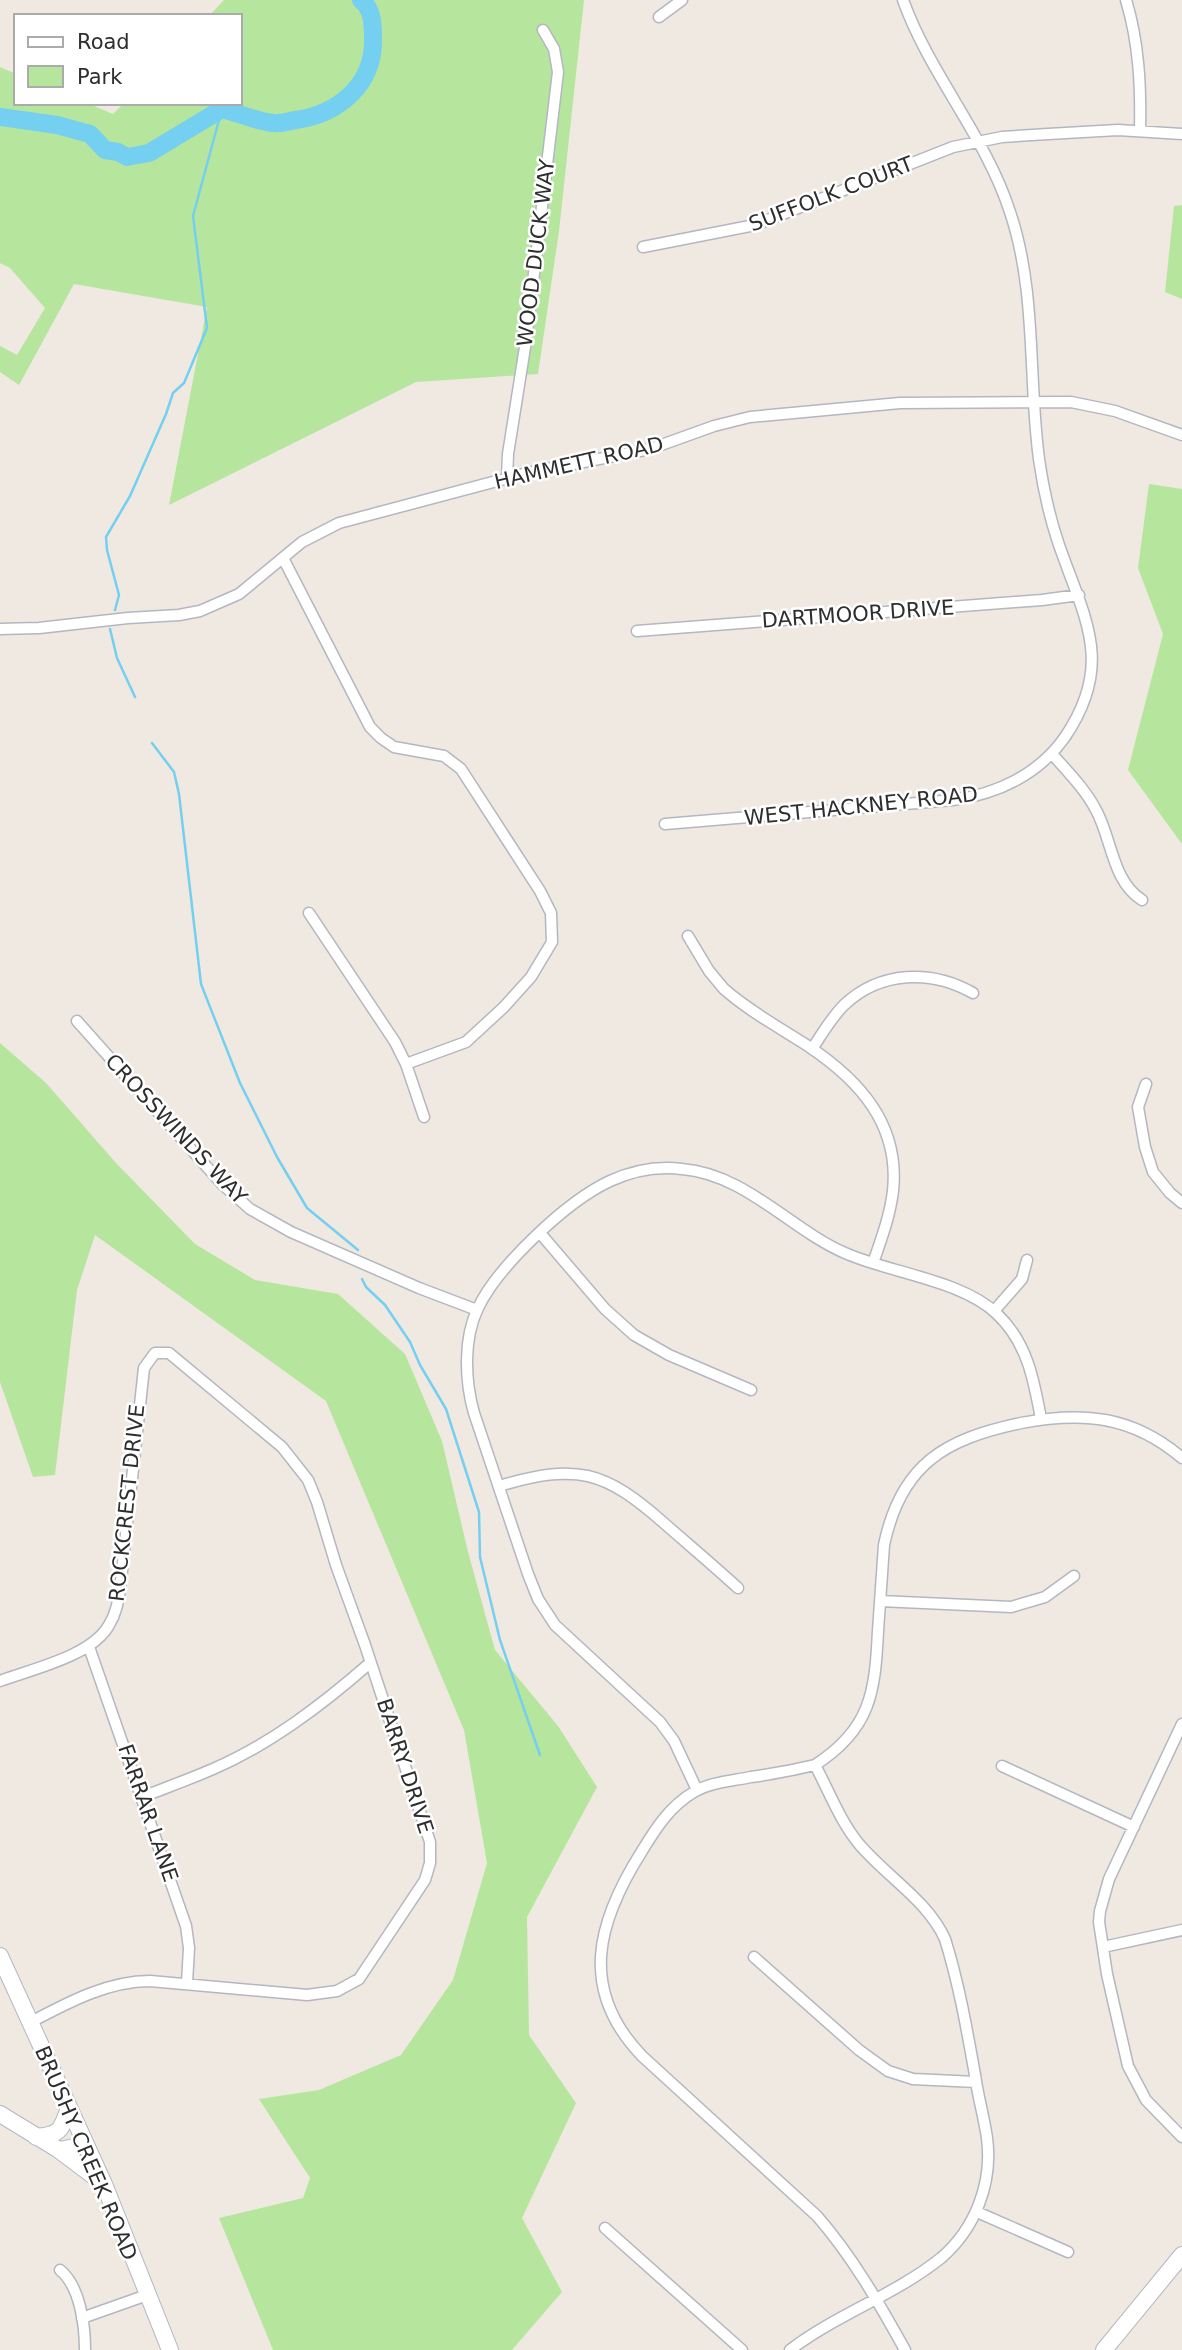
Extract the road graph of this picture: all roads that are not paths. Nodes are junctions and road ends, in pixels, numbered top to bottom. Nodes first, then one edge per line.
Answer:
1 (682, 0) edge
2 (903, 0) edge
3 (1126, 0) edge
4 (659, 17) dead end
5 (543, 30) dead end
6 (1140, 131) junction
7 (1182, 134) edge
8 (977, 142) junction
9 (643, 247) dead end
10 (1035, 401) junction
11 (1182, 435) edge
12 (507, 478) junction
13 (283, 558) junction
14 (1079, 594) junction
15 (0, 629) edge
16 (637, 631) dead end
17 (1052, 755) junction
18 (665, 824) dead end
19 (1142, 900) dead end
20 (309, 913) dead end
21 (688, 936) dead end
22 (973, 993) dead end
23 (77, 1021) dead end
24 (812, 1049) junction
25 (406, 1064) junction
26 (1146, 1084) dead end
27 (424, 1117) dead end
28 (1182, 1203) edge
29 (540, 1233) junction
30 (1027, 1260) dead end
31 (873, 1263) junction
32 (477, 1310) junction
33 (994, 1311) junction
34 (142, 1381) joint
35 (751, 1390) dead end
36 (1041, 1419) junction
37 (1182, 1458) edge
38 (499, 1486) junction
39 (1074, 1576) dead end
40 (738, 1588) dead end
41 (880, 1601) junction
42 (89, 1647) junction
43 (370, 1662) junction
44 (0, 1681) edge
45 (1182, 1724) edge
46 (1179, 1740) edge
47 (814, 1765) junction
48 (1002, 1766) dead end
49 (697, 1790) junction
50 (142, 1797) junction
51 (1134, 1827) junction
52 (1182, 1930) edge
53 (1103, 1947) junction
54 (0, 1956) edge
55 (754, 1957) dead end
56 (187, 1983) junction
57 (29, 2023) junction
58 (976, 2082) junction
59 (69, 2108) junction
60 (0, 2114) edge
61 (36, 2137) junction
62 (1182, 2137) edge
63 (85, 2145) junction
64 (59, 2150) junction
65 (104, 2184) junction
66 (977, 2212) junction
67 (605, 2228) dead end
68 (1068, 2252) dead end
69 (1182, 2255) edge
70 (60, 2270) dead end
71 (147, 2295) junction
72 (877, 2300) junction
73 (82, 2318) junction
74 (85, 2350) edge
75 (170, 2350) edge
76 (742, 2350) edge
77 (790, 2350) edge
78 (905, 2350) edge
79 (1104, 2350) edge

1 - 4 street
2 - 8 street, WEST HACKNEY ROAD
3 - 6 street
5 - 12 street, WOOD DUCK WAY
6 - 7 street, SUFFOLK COURT
6 - 8 street, SUFFOLK COURT
8 - 9 street, SUFFOLK COURT
8 - 10 street, WEST HACKNEY ROAD
10 - 11 street, HAMMETT ROAD
10 - 12 street, HAMMETT ROAD
10 - 14 street, WEST HACKNEY ROAD
12 - 13 street, HAMMETT ROAD
13 - 15 street, HAMMETT ROAD
13 - 25 street
14 - 16 street, DARTMOOR DRIVE
14 - 17 street, WEST HACKNEY ROAD
17 - 18 street, WEST HACKNEY ROAD
17 - 19 street
20 - 25 street
21 - 24 street
22 - 24 street
23 - 32 street, CROSSWINDS WAY
24 - 31 street
25 - 27 street
26 - 28 street
29 - 31 street
29 - 32 street
29 - 35 street
30 - 33 street
31 - 33 street
32 - 38 street
33 - 36 street
34 - 42 street, ROCKCREST DRIVE
34 - 43 street, BARRY DRIVE
36 - 37 street
36 - 41 street
38 - 40 street
38 - 49 street
39 - 41 street
41 - 47 street
42 - 44 street
42 - 50 street, FARRAR LANE
43 - 50 street
43 - 56 street, BARRY DRIVE
45 - 46 street
46 - 51 street
47 - 49 street
47 - 58 street
48 - 51 street
49 - 72 street
50 - 56 street, FARRAR LANE
51 - 53 street
52 - 53 street
53 - 62 street
54 - 57 main road, BRUSHY CREEK ROAD
55 - 58 street
56 - 57 street, BARRY DRIVE
57 - 59 main road, BRUSHY CREEK ROAD
58 - 66 street
59 - 61 main road
59 - 63 main road, BRUSHY CREEK ROAD
60 - 61 main road
61 - 64 main road
63 - 64 main road
63 - 65 main road, BRUSHY CREEK ROAD
64 - 65 main road
65 - 71 main road, BRUSHY CREEK ROAD
66 - 68 street
66 - 72 street
67 - 76 street
69 - 79 main road
70 - 73 street
71 - 73 street
71 - 75 main road, BRUSHY CREEK ROAD
72 - 77 street
72 - 78 street
73 - 74 street

